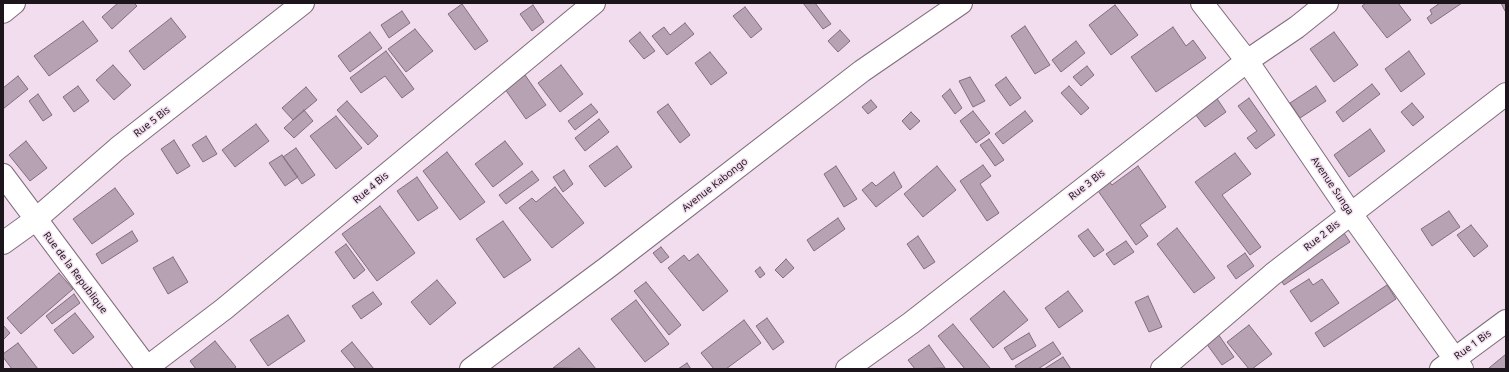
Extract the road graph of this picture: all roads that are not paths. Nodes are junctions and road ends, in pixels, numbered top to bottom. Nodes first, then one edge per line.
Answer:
1 (14, 3) edge
2 (303, 3) edge
3 (594, 3) edge
4 (961, 3) edge
5 (1202, 3) edge
6 (1327, 3) edge
7 (3, 12) edge
8 (1247, 61) junction
9 (1506, 94) edge
10 (3, 175) edge
11 (1351, 214) junction
12 (35, 220) junction
13 (3, 243) edge
14 (1506, 321) edge
15 (1452, 366) edge
16 (147, 368) edge
17 (471, 369) edge
18 (848, 369) edge
19 (1162, 369) edge

1 - 7 street
2 - 12 street, Rue 5 Bis
3 - 16 street, Rue 4 Bis
4 - 17 street, Avenue Kabongo
5 - 8 street, Avenue Sunga
6 - 8 street, Rue 3 Bis
8 - 11 street, Avenue Sunga
8 - 18 street, Rue 3 Bis
9 - 11 street, Rue 2 Bis
10 - 12 street, Rue de la Republique
11 - 15 street, Avenue Sunga
11 - 19 street, Rue 2 Bis
12 - 13 street, Rue 5 Bis
12 - 16 street, Rue de la Republique
14 - 15 street, Rue 1 Bis

